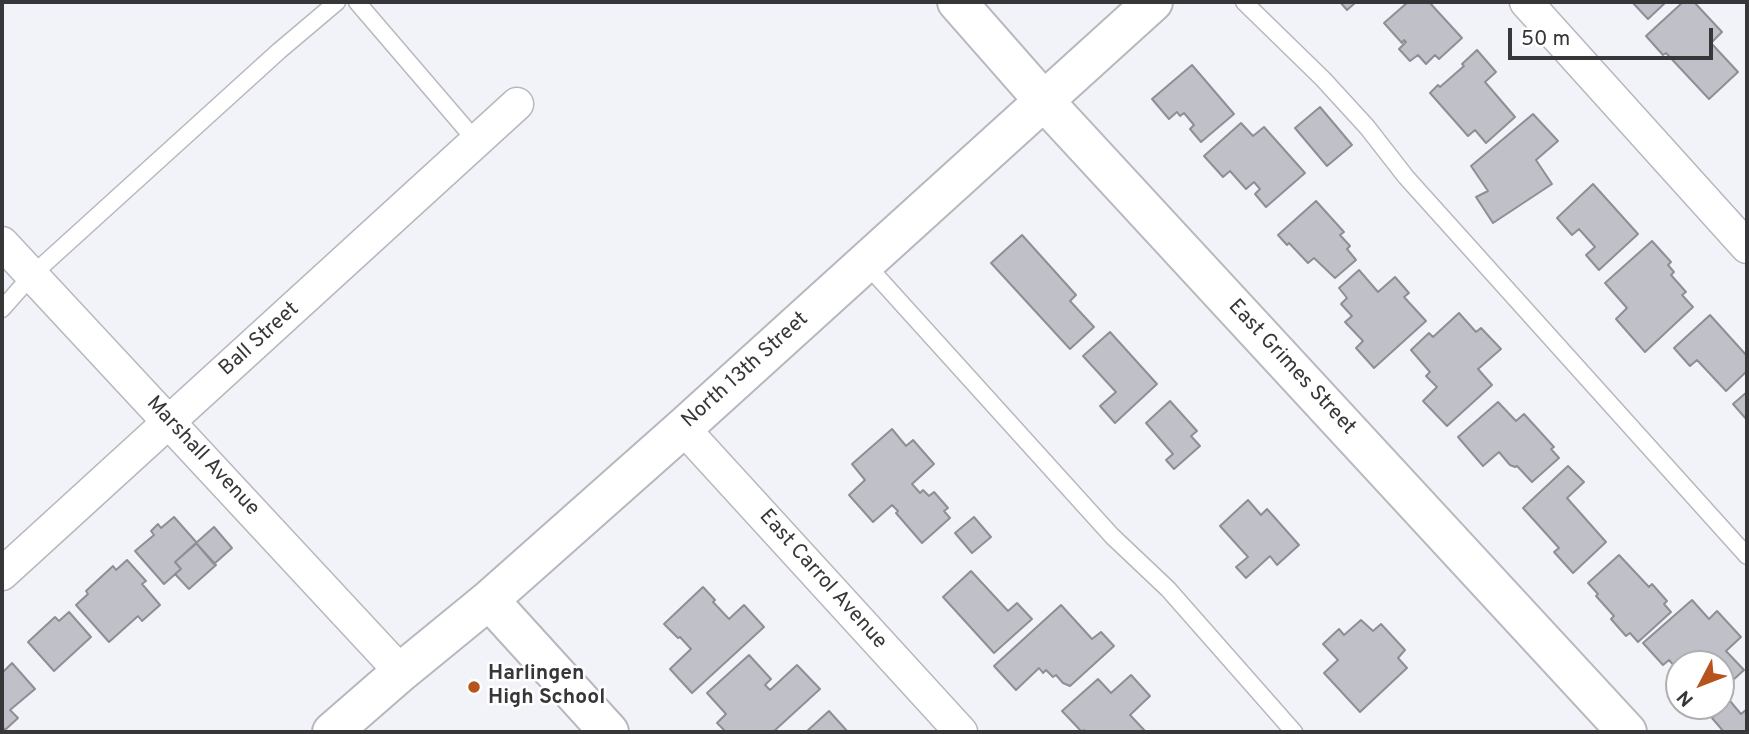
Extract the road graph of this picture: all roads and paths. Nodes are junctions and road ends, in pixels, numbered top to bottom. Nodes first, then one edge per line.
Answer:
1 (337, 2) edge
2 (357, 2) edge
3 (957, 2) edge
4 (1153, 2) edge
5 (1244, 2) edge
6 (1526, 2) edge
7 (1044, 100) junction
8 (517, 104) dead end
9 (477, 142) junction
10 (2, 243) edge
11 (1747, 247) edge
12 (865, 263) junction
13 (32, 275) junction
14 (2, 309) edge
15 (170, 423) junction
16 (684, 428) junction
17 (1747, 556) edge
18 (2, 575) edge
19 (489, 600) junction
20 (401, 672) junction
21 (332, 732) edge
22 (609, 732) edge
23 (961, 732) edge
24 (1294, 732) edge
25 (1627, 732) edge

1 - 13 lane
2 - 9 lane
3 - 7 street, East Grimes Street
4 - 7 street, North 13th Street
5 - 17 lane
6 - 11 street
7 - 12 street, North 13th Street
7 - 25 street, East Grimes Street
8 - 9 street, Ball Street
9 - 15 street, Ball Street
10 - 13 street, Marshall Avenue
12 - 16 street, North 13th Street
12 - 24 lane
13 - 14 lane
13 - 15 street, Marshall Avenue
15 - 18 street, Ball Street
15 - 20 street, Marshall Avenue
16 - 19 street, North 13th Street
16 - 23 street, East Carrol Avenue
19 - 20 street, North 13th Street
19 - 22 street
20 - 21 street, North 13th Street

